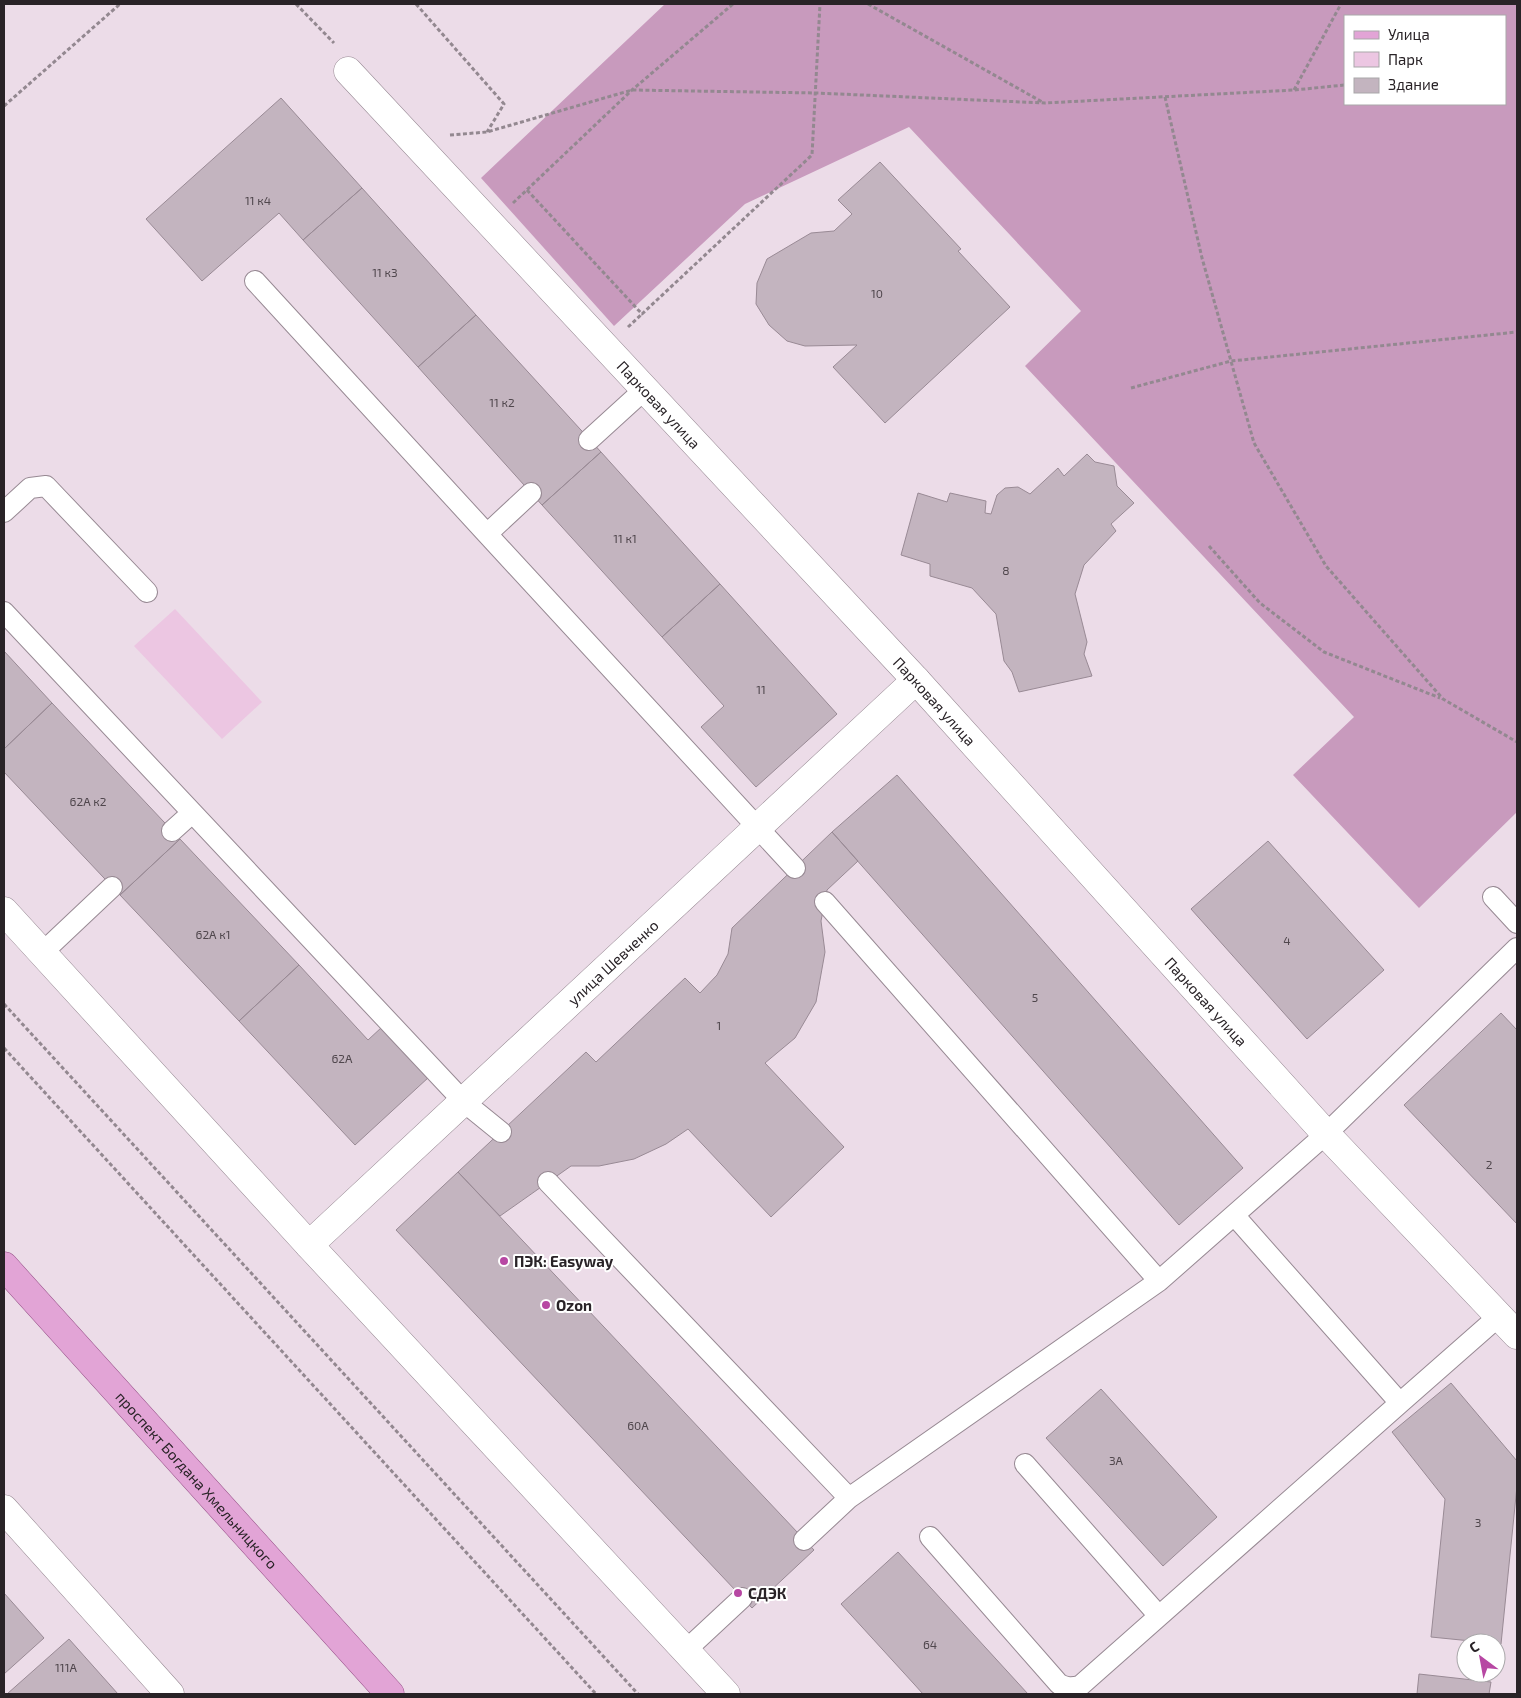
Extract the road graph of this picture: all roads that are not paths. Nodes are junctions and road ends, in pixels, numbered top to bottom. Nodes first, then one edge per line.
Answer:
1 (348, 71) dead end
2 (255, 281) dead end
3 (645, 389) junction
4 (589, 440) dead end
5 (531, 493) dead end
6 (4, 512) edge
7 (486, 534) junction
8 (147, 592) dead end
9 (4, 612) edge
10 (916, 680) junction
11 (192, 812) junction
12 (757, 829) junction
13 (172, 831) dead end
14 (794, 868) dead end
15 (112, 887) dead end
16 (1493, 897) dead end
17 (825, 902) dead end
18 (4, 911) edge
19 (1517, 923) edge
20 (1517, 948) edge
21 (42, 952) junction
22 (464, 1102) junction
23 (501, 1132) dead end
24 (1326, 1134) junction
25 (548, 1182) dead end
26 (1234, 1216) junction
27 (309, 1245) junction
28 (4, 1266) edge
29 (1159, 1281) junction
30 (1508, 1325) edge
31 (1400, 1403) junction
32 (1025, 1464) dead end
33 (849, 1498) junction
34 (4, 1508) edge
35 (930, 1537) dead end
36 (804, 1540) dead end
37 (742, 1598) dead end
38 (1159, 1616) junction
39 (685, 1651) junction
40 (170, 1694) edge
41 (390, 1694) edge
42 (726, 1694) edge

1 - 3 street, Парковая улица
2 - 7 lane
3 - 4 lane
3 - 10 street, Парковая улица
5 - 7 lane
6 - 8 lane
7 - 12 lane
9 - 11 lane
10 - 12 street, улица Шевченко
10 - 24 street, Парковая улица
11 - 13 lane
11 - 22 lane
12 - 14 lane
12 - 22 street, улица Шевченко
15 - 21 lane
16 - 19 lane
17 - 29 lane
18 - 21 street
20 - 24 lane
21 - 27 street
22 - 23 lane
22 - 27 street, улица Шевченко
24 - 26 lane
24 - 30 street, Парковая улица
25 - 33 lane
26 - 29 lane
26 - 31 lane
27 - 39 street
28 - 41 main road, проспект Богдана Хмельницкого
29 - 33 lane
30 - 31 lane
31 - 38 lane
32 - 38 lane
33 - 36 lane
34 - 40 street
35 - 38 lane
37 - 39 lane
39 - 42 street

